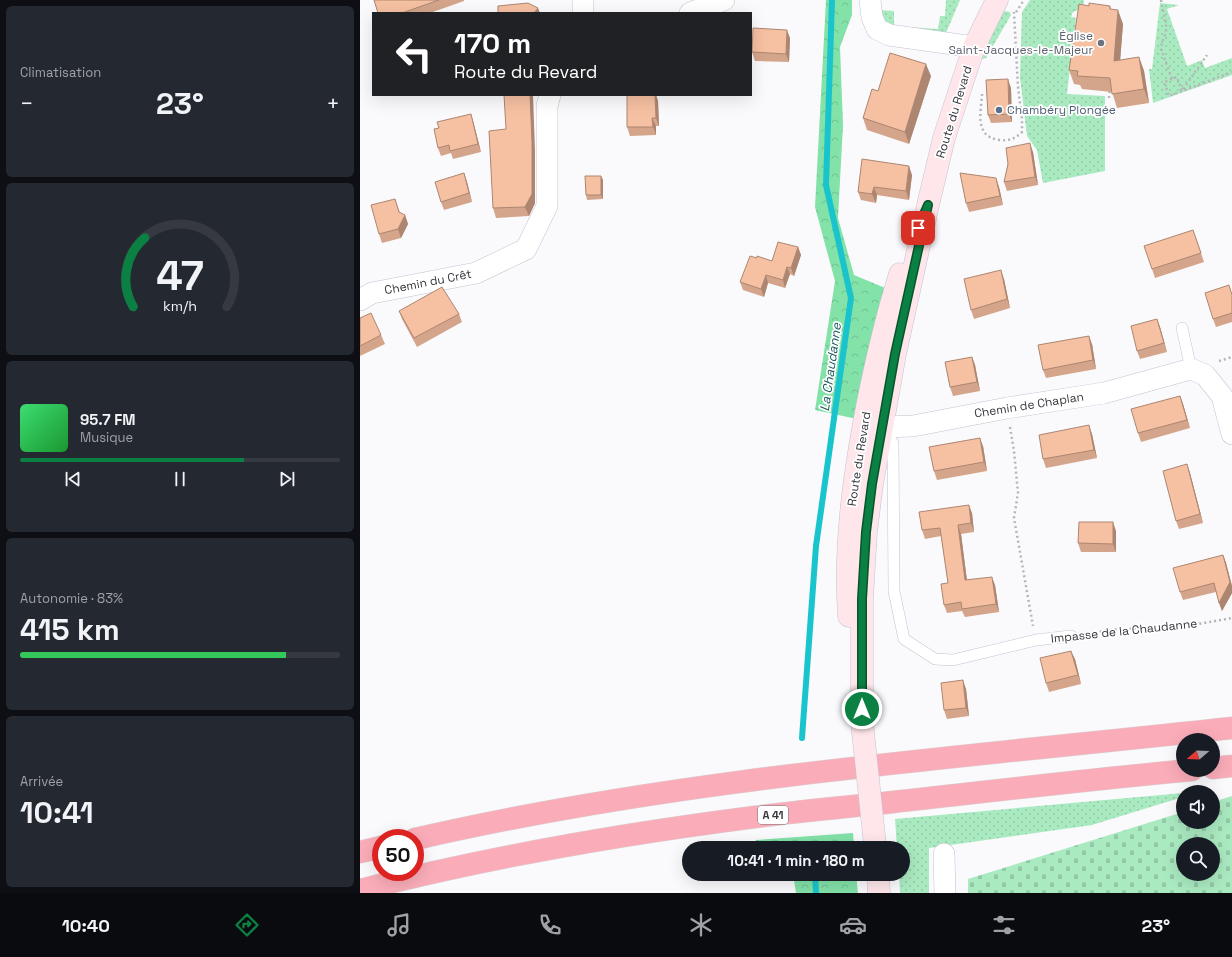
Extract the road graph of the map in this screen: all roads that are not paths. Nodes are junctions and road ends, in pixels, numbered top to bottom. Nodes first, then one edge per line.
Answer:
1 (583, 0) edge
2 (724, 0) edge
3 (870, 0) edge
4 (997, 0) edge
5 (583, 12) edge
6 (693, 12) edge
7 (974, 47) junction
8 (550, 96) edge
9 (360, 300) edge
10 (1182, 328) dead end
11 (1191, 369) junction
12 (873, 425) junction
13 (1232, 434) edge
14 (1071, 636) road end
15 (1232, 728) edge
16 (1232, 766) edge
17 (1220, 767) edge
18 (1176, 772) edge
19 (424, 837) edge
20 (875, 841) edge
21 (372, 849) edge
22 (360, 852) edge
23 (944, 854) dead end
24 (878, 881) edge
25 (360, 890) edge
26 (879, 893) edge
27 (945, 893) edge

1 - 5 street
2 - 6 street
3 - 7 street
4 - 7 main road, Route du Revard
7 - 12 main road, Route du Revard
8 - 9 street, Chemin du Crêt
10 - 11 lane
11 - 12 street, Chemin de Chaplan
11 - 13 street
12 - 14 lane, Impasse de la Chaudanne
12 - 20 main road, Route du Revard, bridge
15 - 19 highway
16 - 17 highway
18 - 25 highway, A 41
21 - 22 highway
23 - 27 street
24 - 26 main road

